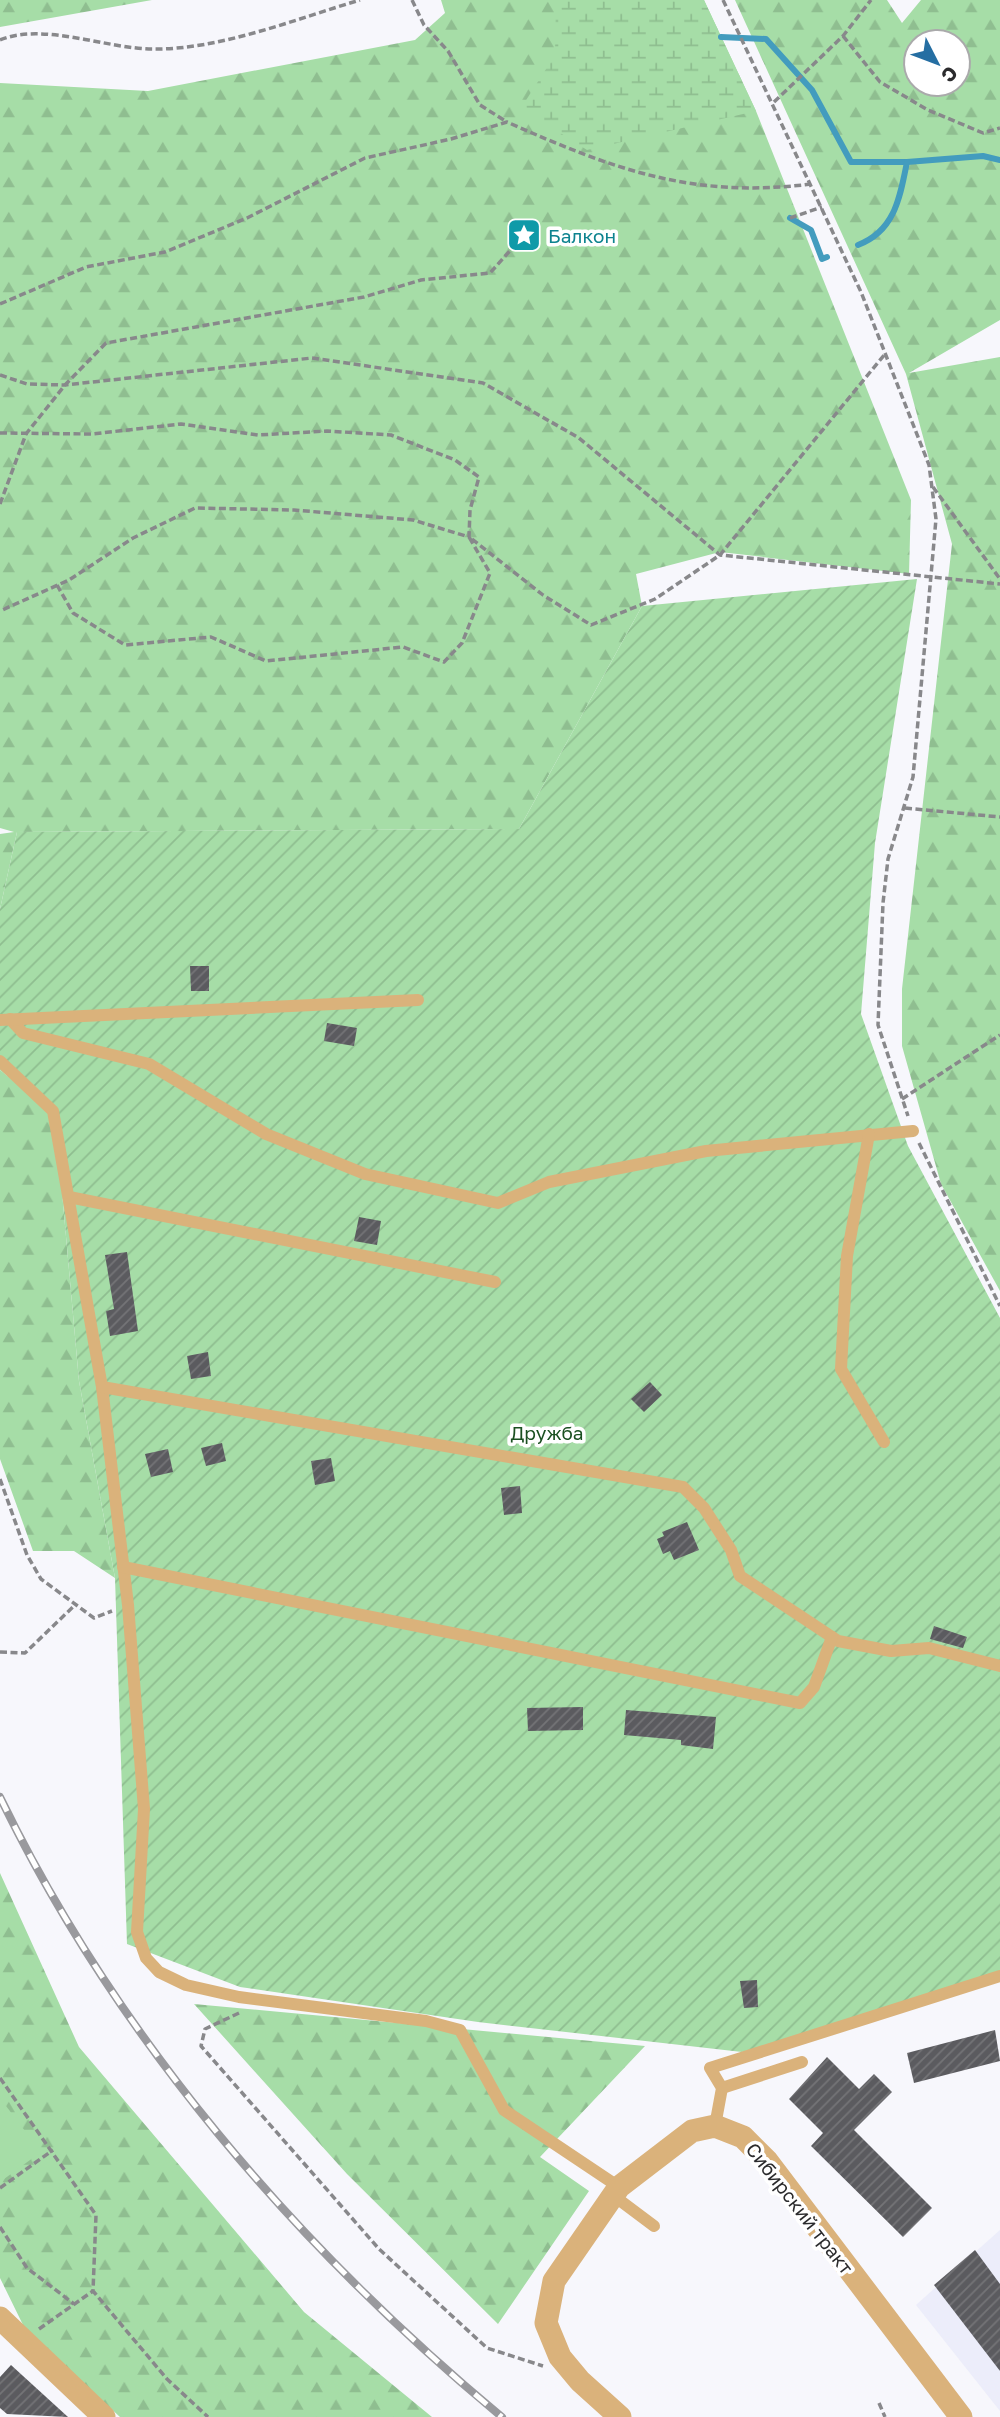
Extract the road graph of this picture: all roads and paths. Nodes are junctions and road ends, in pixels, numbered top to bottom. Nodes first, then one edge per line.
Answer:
1 (360, 0) edge
2 (412, 0) edge
3 (723, 0) edge
4 (871, 0) edge
5 (843, 36) junction
6 (0, 40) edge
7 (774, 102) junction
8 (507, 122) junction
9 (1000, 128) edge
10 (811, 184) junction
11 (822, 207) junction
12 (790, 218) dead end
13 (524, 235) dead end
14 (0, 304) edge
15 (885, 354) junction
16 (0, 375) edge
17 (65, 385) junction
18 (0, 433) edge
19 (26, 434) junction
20 (932, 485) junction
21 (0, 504) edge
22 (469, 537) junction
23 (720, 555) junction
24 (930, 577) junction
25 (1000, 582) edge
26 (57, 585) junction
27 (0, 611) edge
28 (905, 808) junction
29 (1000, 817) edge
30 (418, 1000) dead end
31 (5, 1019) edge
32 (1000, 1035) edge
33 (0, 1061) edge
34 (902, 1099) junction
35 (913, 1131) junction
36 (869, 1135) junction
37 (69, 1197) junction
38 (495, 1282) dead end
39 (1000, 1306) edge
40 (102, 1387) junction
41 (884, 1442) dead end
42 (0, 1479) edge
43 (123, 1567) junction
44 (76, 1604) junction
45 (128, 1605) junction
46 (832, 1637) junction
47 (0, 1652) edge
48 (1000, 1666) edge
49 (1000, 1976) edge
50 (267, 2000) junction
51 (802, 2062) dead end
52 (0, 2078) edge
53 (722, 2088) junction
54 (715, 2126) junction
55 (53, 2150) junction
56 (0, 2188) edge
57 (616, 2192) junction
58 (654, 2226) dead end
59 (0, 2227) edge
60 (93, 2291) junction
61 (74, 2304) junction
62 (0, 2318) edge
63 (23, 2340) junction
64 (564, 2362) junction
65 (879, 2403) dead end
66 (104, 2417) edge
67 (208, 2417) edge
68 (620, 2417) edge
69 (885, 2417) edge
70 (961, 2417) edge

1 - 6 path
2 - 8 path
3 - 7 path
4 - 5 path
5 - 7 path
5 - 9 path
7 - 10 path
8 - 10 path
8 - 14 path
10 - 11 path
11 - 12 path
11 - 15 path
13 - 17 path
15 - 20 path
15 - 23 path
16 - 17 path
17 - 19 path
17 - 23 path
18 - 19 path
19 - 21 path
19 - 22 path
20 - 24 path
20 - 25 path
22 - 23 path
22 - 26 path
22 - 26 path
23 - 24 path
24 - 25 path
24 - 28 path
26 - 27 path
28 - 29 path
28 - 34 path
30 - 31 lane
31 - 36 lane
32 - 34 path
33 - 37 lane
34 - 35 path
35 - 36 lane
35 - 39 path
36 - 41 lane
37 - 38 lane
37 - 40 lane
40 - 43 lane
40 - 46 lane
42 - 44 path
43 - 45 lane
43 - 46 lane
44 - 45 path
44 - 47 path
45 - 50 lane
46 - 48 lane
49 - 53 lane
50 - 57 lane
50 - 64 path
51 - 53 lane
52 - 55 path
53 - 54 lane
54 - 57 street
54 - 70 street, Сибирский тракт
55 - 56 path
55 - 60 path
57 - 58 lane
57 - 64 street
59 - 61 path
60 - 61 path
60 - 67 path
61 - 63 path
62 - 63 street
63 - 66 street
64 - 68 street
65 - 69 path

